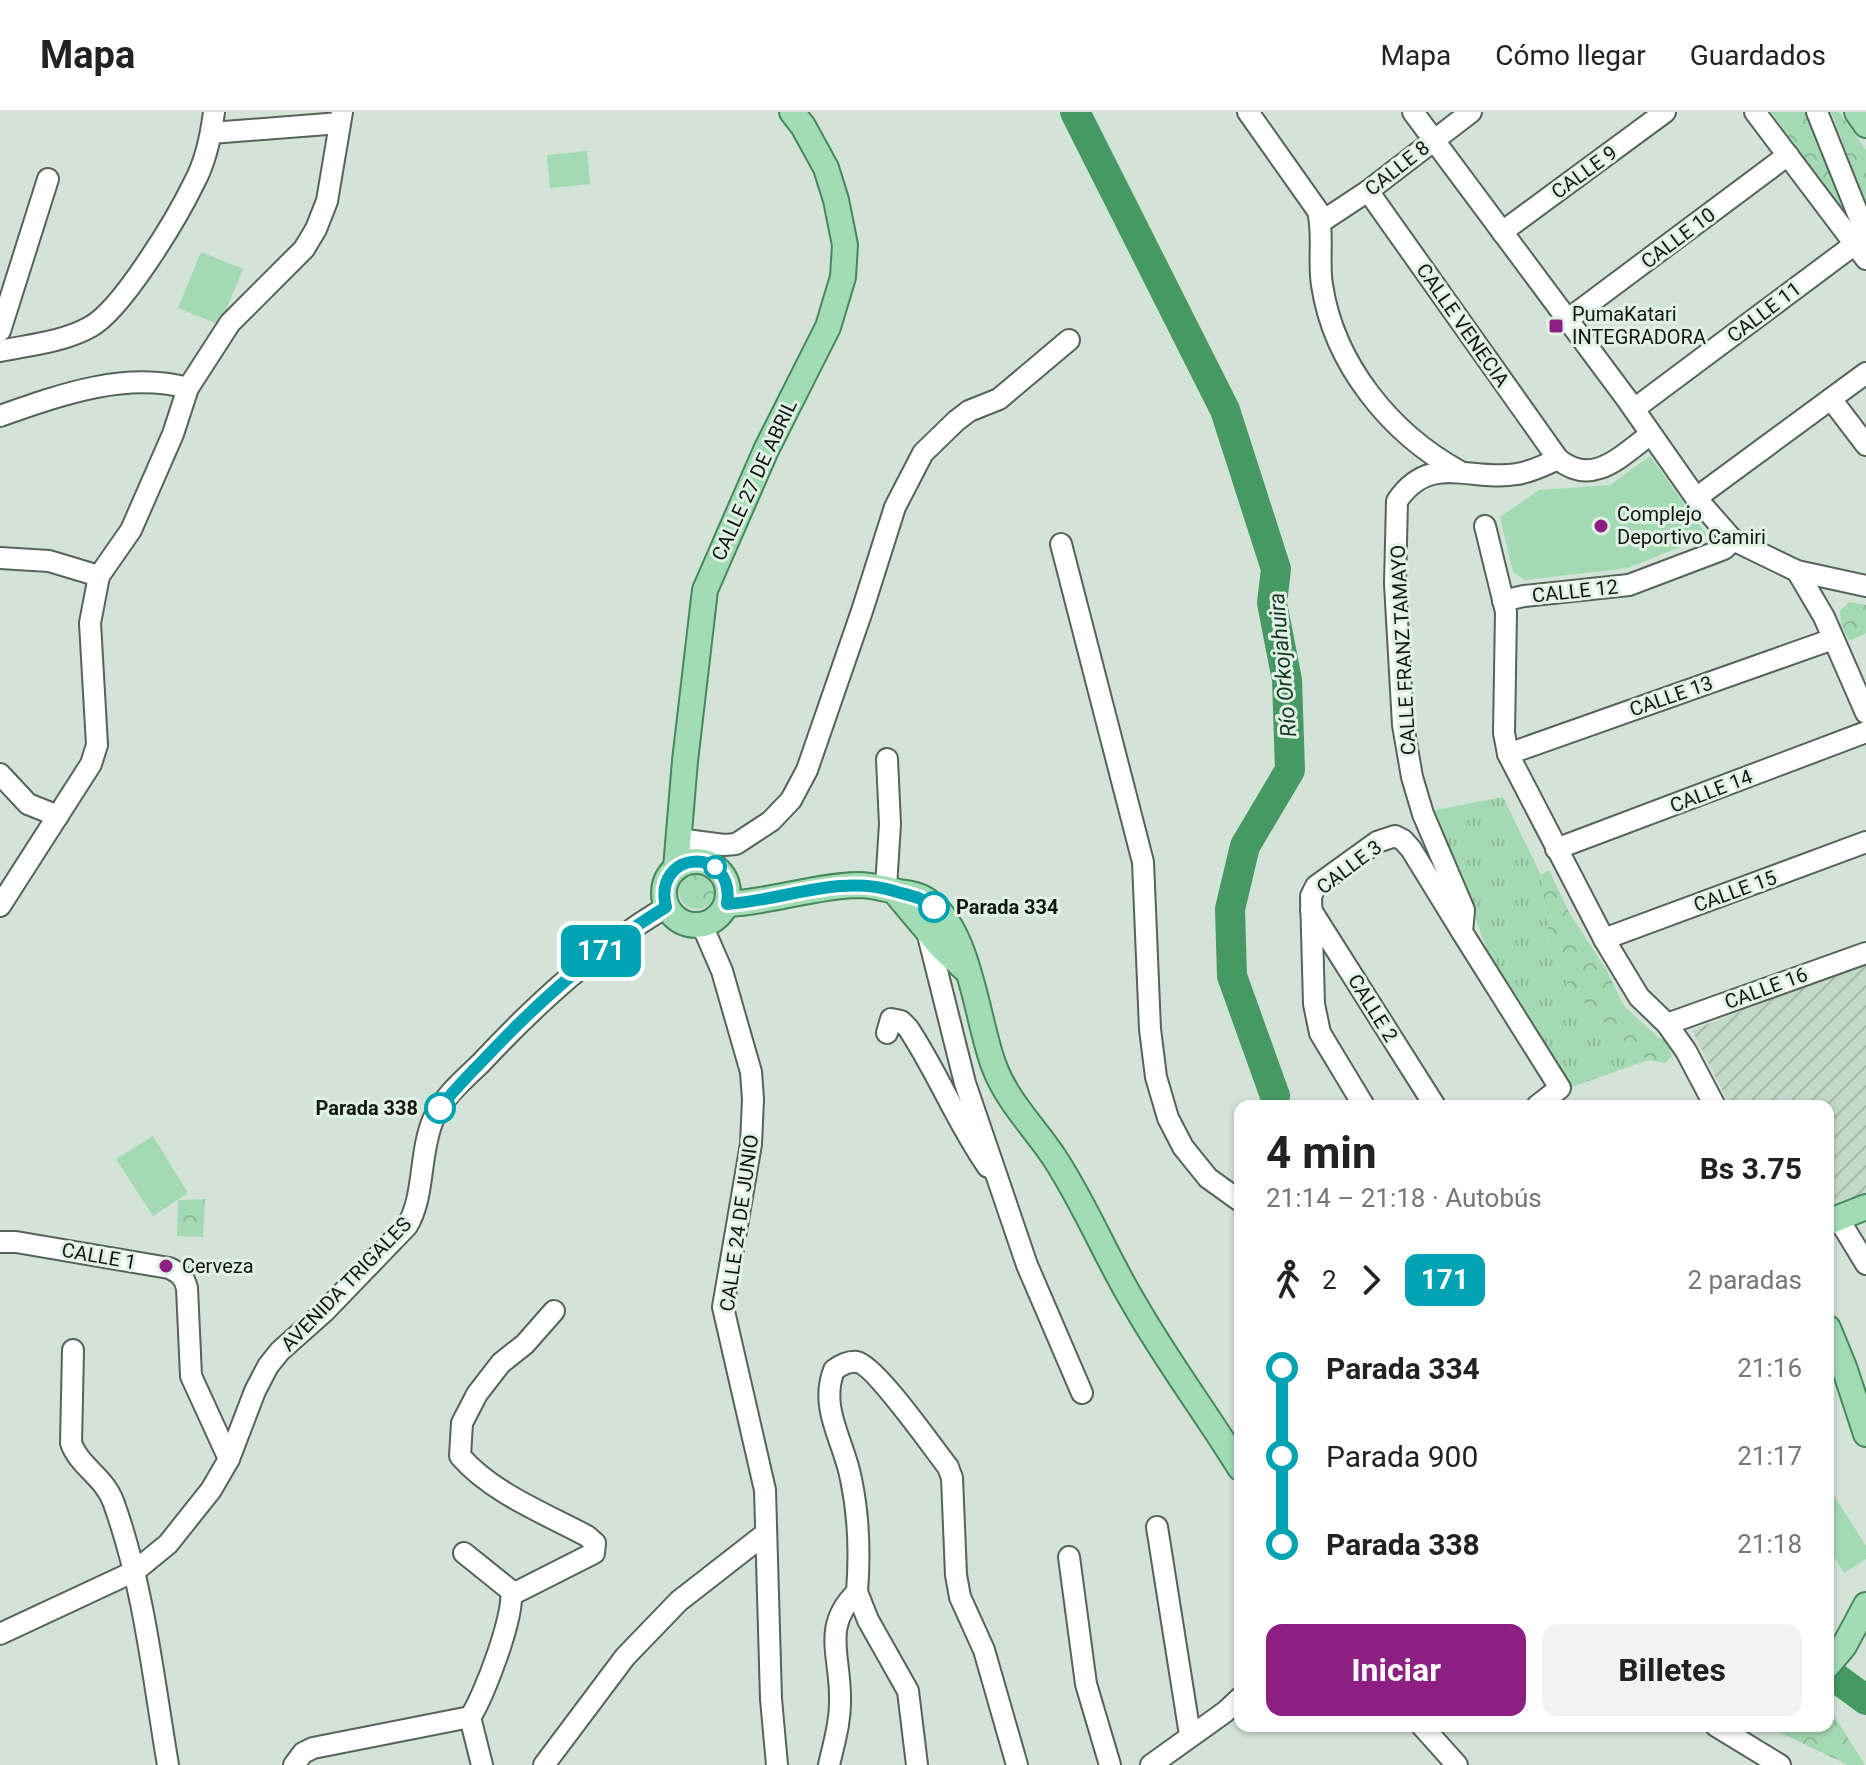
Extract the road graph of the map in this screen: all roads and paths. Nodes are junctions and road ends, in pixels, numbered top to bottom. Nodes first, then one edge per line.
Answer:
1 (214, 112) edge
2 (792, 112) edge
3 (1248, 112) edge
4 (1413, 112) edge
5 (1471, 112) edge
6 (1665, 112) edge
7 (1755, 112) edge
8 (1817, 112) edge
9 (1857, 112) edge
10 (341, 118) edge
11 (1866, 125) edge
12 (211, 133) junction
13 (1434, 140) junction
14 (1788, 155) junction
15 (48, 179) dead end
16 (1368, 191) junction
17 (1321, 222) junction
18 (1502, 232) junction
19 (1862, 245) edge
20 (1567, 320) junction
21 (0, 331) edge
22 (1069, 340) dead end
23 (0, 351) edge
24 (1866, 373) edge
25 (188, 388) junction
26 (1831, 399) junction
27 (1634, 409) junction
28 (0, 416) edge
29 (1651, 434) junction
30 (1866, 445) edge
31 (1558, 459) junction
32 (1459, 471) junction
33 (1696, 498) junction
34 (1485, 526) dead end
35 (1733, 540) junction
36 (1061, 544) dead end
37 (0, 558) edge
38 (1797, 571) junction
39 (99, 576) junction
40 (1866, 586) edge
41 (1503, 601) junction
42 (1833, 639) junction
43 (1866, 713) edge
44 (1866, 732) edge
45 (1508, 754) junction
46 (887, 759) dead end
47 (0, 774) edge
48 (58, 816) junction
49 (678, 839) junction
50 (1866, 842) edge
51 (1556, 849) junction
52 (676, 868) junction
53 (890, 889) junction
54 (727, 904) junction
55 (0, 906) edge
56 (666, 907) junction
57 (1311, 910) junction
58 (934, 923) junction
59 (702, 925) junction
60 (1462, 932) junction
61 (1604, 939) junction
62 (1866, 953) edge
63 (1667, 1024) junction
64 (887, 1033) dead end
65 (1360, 1100) edge
66 (1431, 1100) edge
67 (1545, 1100) edge
68 (1712, 1100) edge
69 (1003, 1191) junction
70 (1234, 1197) edge
71 (1866, 1207) edge
72 (1834, 1220) edge
73 (1834, 1221) edge
74 (0, 1242) edge
75 (1866, 1264) edge
76 (554, 1311) dead end
77 (1834, 1343) edge
78 (73, 1350) dead end
79 (1082, 1393) dead end
80 (1866, 1434) edge
81 (229, 1459) junction
82 (1234, 1459) edge
83 (1157, 1527) dead end
84 (765, 1534) junction
85 (464, 1553) dead end
86 (1069, 1557) dead end
87 (135, 1571) junction
88 (857, 1592) junction
89 (513, 1594) junction
90 (1866, 1605) edge
91 (0, 1634) edge
92 (1834, 1657) edge
93 (1234, 1704) edge
94 (470, 1717) junction
95 (1427, 1732) edge
96 (1726, 1732) edge
97 (1190, 1735) junction
98 (168, 1765) edge
99 (294, 1765) edge
100 (482, 1765) edge
101 (544, 1765) edge
102 (777, 1765) edge
103 (829, 1765) edge
104 (917, 1765) edge
105 (1017, 1765) edge
106 (1110, 1765) edge
107 (1151, 1765) edge
108 (1457, 1765) edge
109 (1780, 1765) edge

1 - 12 street
2 - 49 main road, CALLE 27 DE ABRIL
3 - 17 street
4 - 13 street
5 - 13 street, CALLE 8
6 - 18 street, CALLE 9
7 - 14 street
8 - 19 street
9 - 11 main road
10 - 12 street
10 - 25 street
12 - 23 street
13 - 16 street, CALLE 8
13 - 18 street
14 - 19 street
14 - 20 street, CALLE 10
15 - 21 street
16 - 17 street, CALLE 8
16 - 31 street, CALLE VENECIA
17 - 32 street
18 - 20 street
19 - 27 street, CALLE 11
20 - 27 street
22 - 49 street
24 - 26 street
25 - 28 street
25 - 39 street
26 - 30 street
26 - 33 street
27 - 29 street
29 - 31 street
29 - 33 street
31 - 32 street
32 - 60 street, CALLE FRANZ TAMAYO
33 - 35 street
34 - 41 street
35 - 38 street
35 - 41 street, CALLE 12
36 - 70 street
37 - 39 street
38 - 40 street
38 - 42 street
39 - 48 street
41 - 45 street
42 - 43 street
42 - 45 street, CALLE 13
44 - 51 street, CALLE 14
45 - 51 street
46 - 53 street
47 - 48 street
48 - 55 street
49 - 52 main road, CALLE 27 DE ABRIL
50 - 61 street, CALLE 15
51 - 61 street
52 - 54 main road
52 - 56 main road
53 - 54 main road
53 - 58 main road
54 - 59 main road
56 - 59 main road
56 - 81 street, AVENIDA TRIGALES
57 - 60 street, CALLE 3
57 - 65 street, CALLE 3
57 - 66 street, CALLE 2
58 - 69 street
58 - 82 main road
59 - 84 street, CALLE 24 DE JUNIO
60 - 67 street, CALLE FRANZ TAMAYO
61 - 63 street
62 - 63 street, CALLE 16
63 - 68 street
64 - 69 street
69 - 79 street
71 - 72 main road
73 - 75 street
74 - 81 street, CALLE 1
76 - 89 street
77 - 80 main road
78 - 87 street
81 - 87 street, AVENIDA TRIGALES
83 - 97 street
84 - 101 street
84 - 102 street, CALLE 24 DE JUNIO
85 - 89 street
86 - 106 street
87 - 91 street, AVENIDA TRIGALES
87 - 98 street
88 - 103 street
88 - 104 street
88 - 105 street
89 - 94 street
90 - 92 main road
93 - 97 street
94 - 99 street
94 - 100 street
95 - 108 street
96 - 109 street
97 - 107 street

